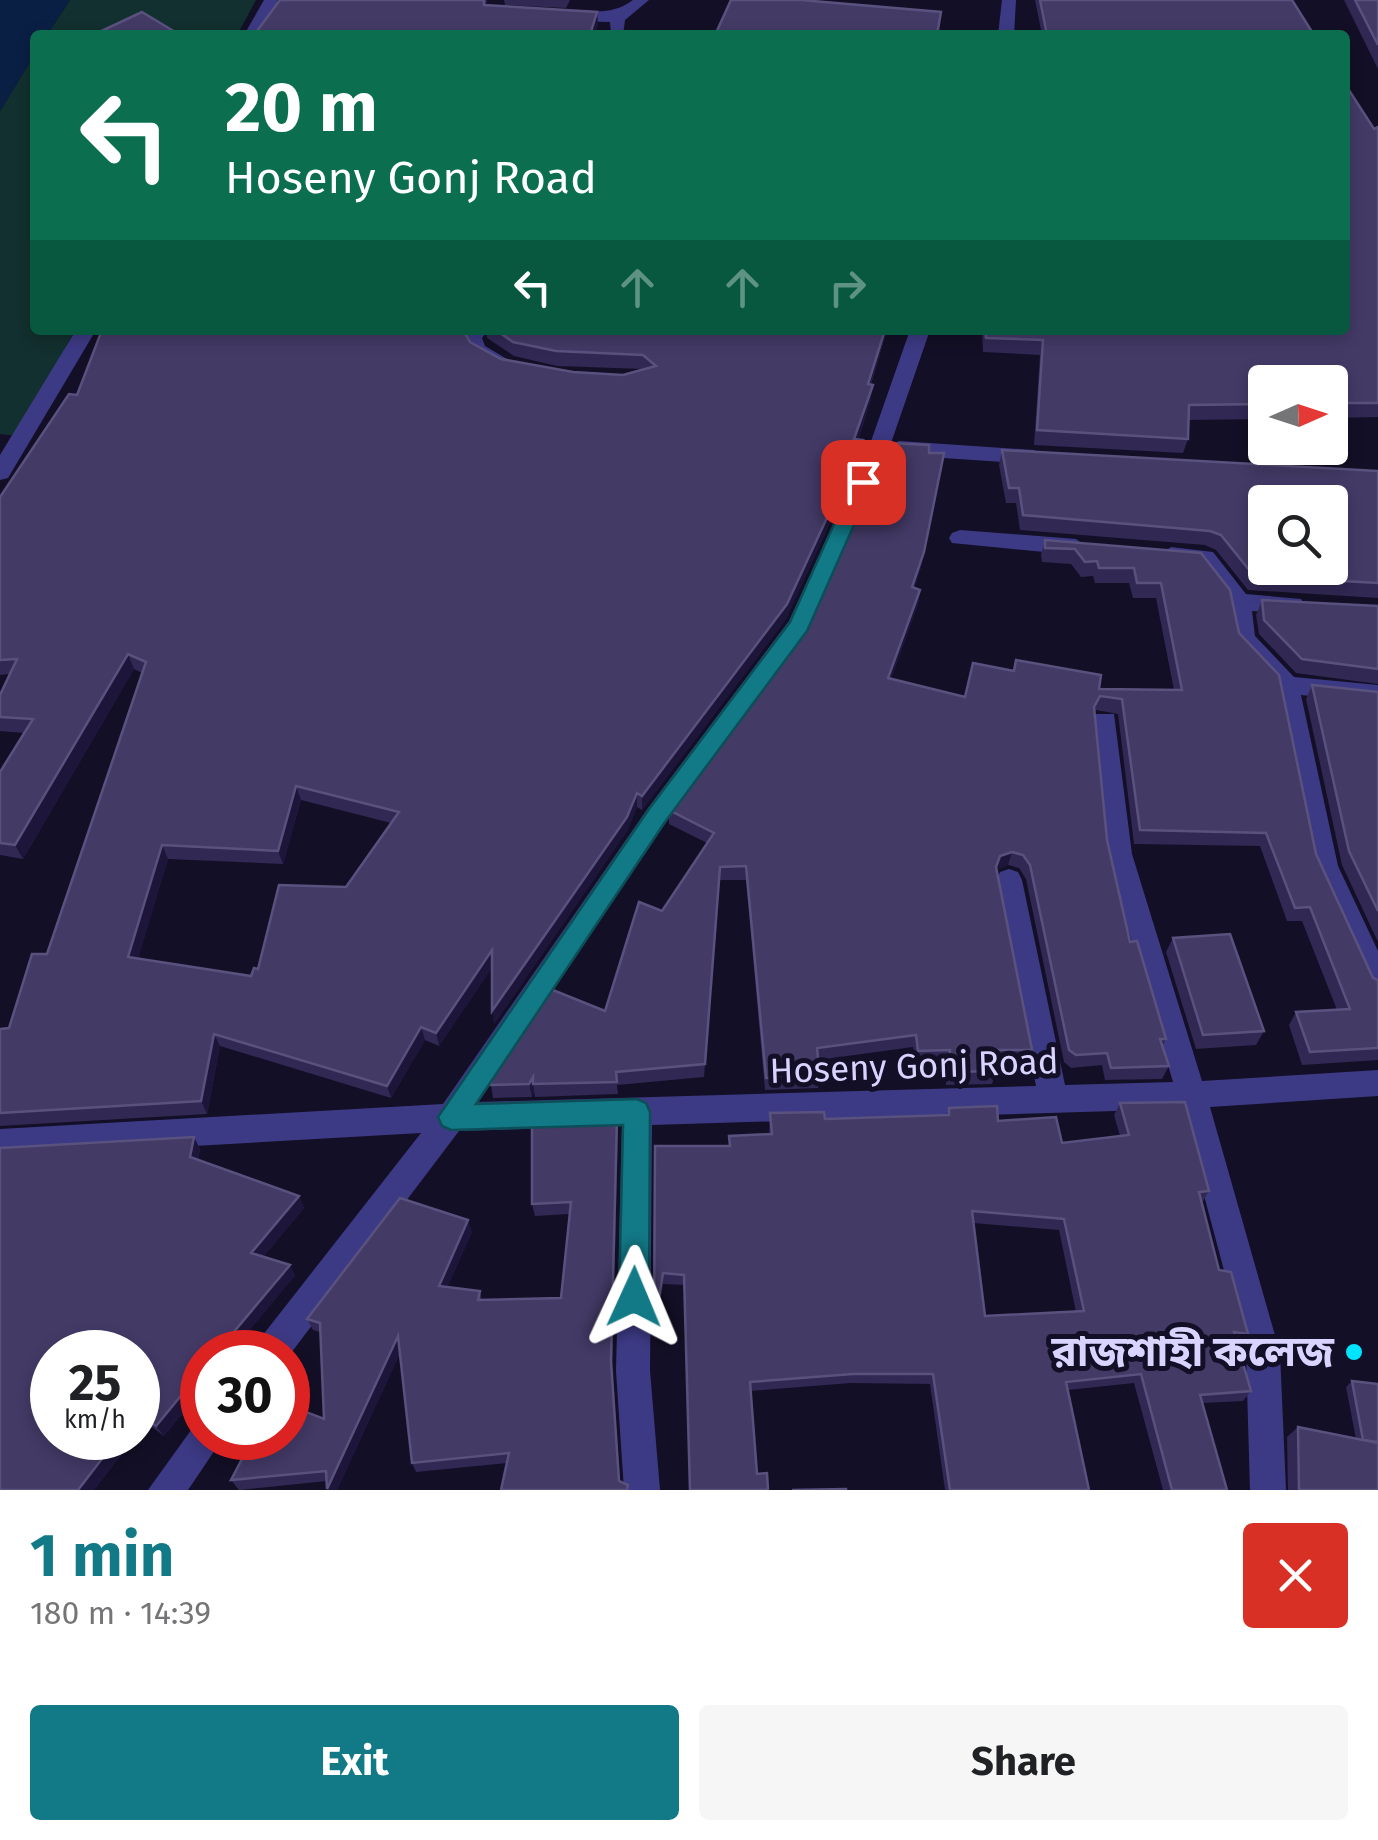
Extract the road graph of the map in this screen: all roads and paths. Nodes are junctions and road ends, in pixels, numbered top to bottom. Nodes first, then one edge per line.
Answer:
1 (271, 0) edge
2 (642, 0) edge
3 (1009, 0) edge
4 (546, 15) edge
5 (618, 26) edge
6 (255, 30) edge
7 (1006, 30) edge
8 (83, 335) edge
9 (474, 335) edge
10 (918, 335) edge
11 (527, 370) edge
12 (879, 447) junction
13 (1056, 458) edge
14 (0, 472) edge
15 (960, 538) dead end
16 (1092, 548) edge
17 (1148, 553) edge
18 (1239, 602) junction
19 (1321, 606) edge
20 (1287, 685) junction
21 (1378, 694) edge
22 (1106, 722) dead end
23 (1009, 880) dead end
24 (1378, 981) edge
25 (1378, 1083) edge
26 (1192, 1095) junction
27 (1053, 1099) junction
28 (637, 1112) junction
29 (451, 1117) junction
30 (0, 1143) edge
31 (288, 1330) edge
32 (189, 1460) edge
33 (166, 1490) edge
34 (642, 1490) edge
35 (1268, 1490) edge

1 - 6 street
2 - 5 street
3 - 7 street
4 - 5 street
8 - 14 street
9 - 11 street
10 - 12 street
12 - 13 street
12 - 29 street
15 - 16 street
17 - 18 street
18 - 19 street
18 - 20 street
20 - 21 street
20 - 24 street
22 - 26 street
23 - 27 street
25 - 26 street, Hoseny Gonj Road
26 - 27 street, Hoseny Gonj Road
26 - 35 street
27 - 28 street, Hoseny Gonj Road
28 - 29 street, Hoseny Gonj Road
28 - 34 street
29 - 30 street, Hoseny Gonj Road
29 - 31 street
32 - 33 street

